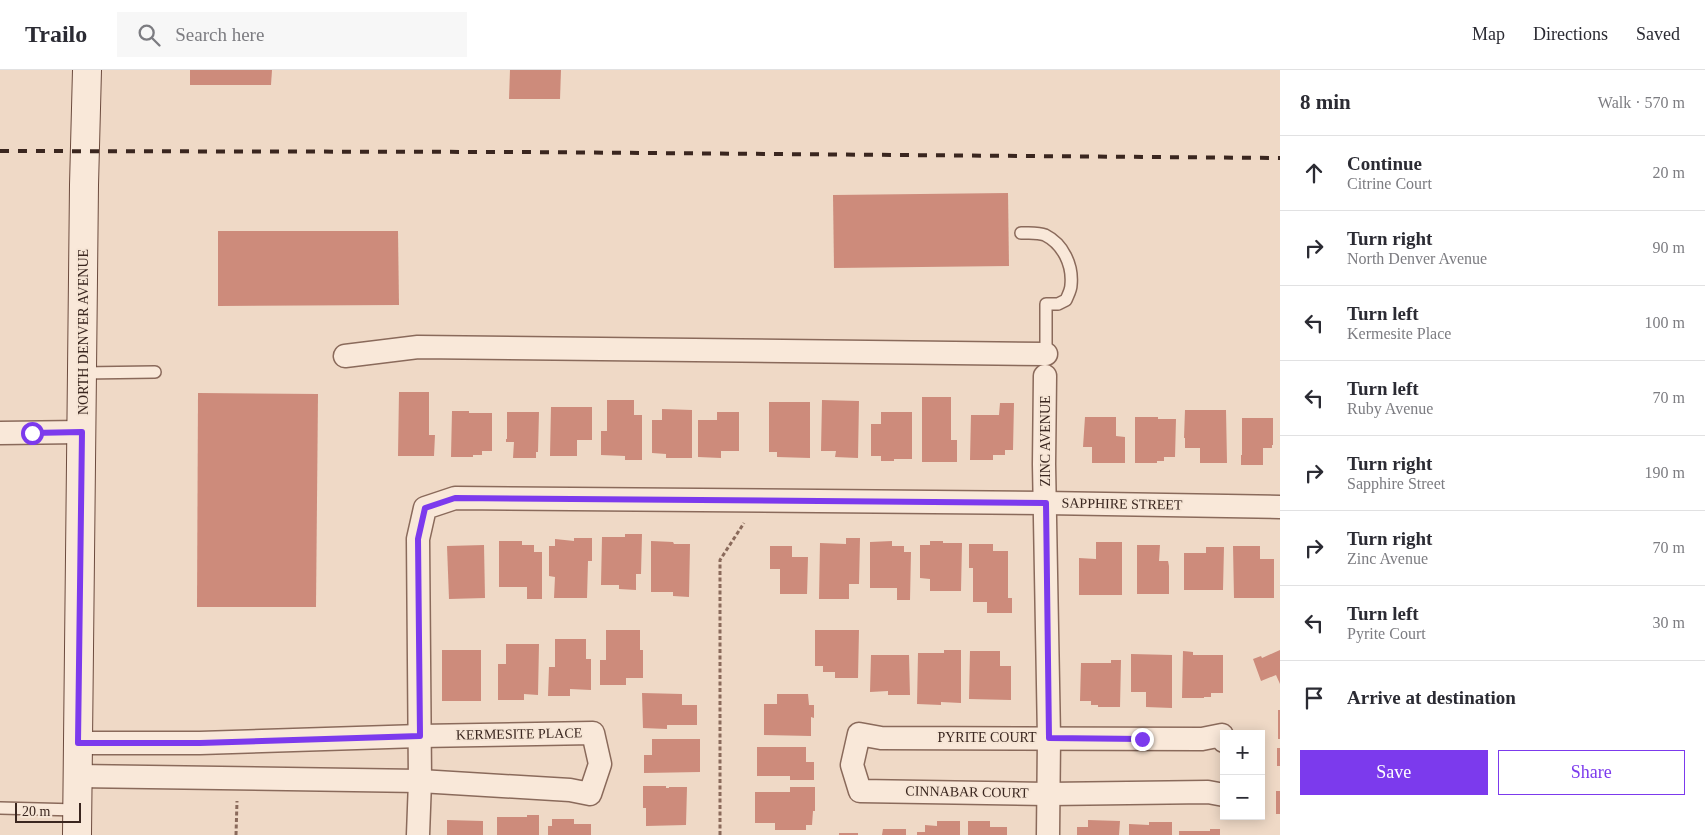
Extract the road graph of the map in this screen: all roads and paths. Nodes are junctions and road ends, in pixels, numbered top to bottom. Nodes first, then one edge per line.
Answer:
1 (87, 70) edge
2 (1021, 233) dead end
3 (1046, 354) junction
4 (345, 356) dead end
5 (155, 372) dead end
6 (82, 373) junction
7 (1046, 376) joint
8 (82, 432) junction
9 (0, 433) edge
10 (747, 501) junction
11 (1046, 503) junction
12 (1280, 507) edge
13 (1220, 735) edge
14 (420, 736) junction
15 (1049, 738) junction
16 (78, 743) junction
17 (77, 776) junction
18 (420, 781) junction
19 (885, 791) joint
20 (1048, 794) junction
21 (1220, 794) edge
22 (0, 808) edge
23 (77, 822) edge
24 (418, 835) edge
25 (720, 835) edge
26 (1048, 835) edge

1 - 6 main road, NORTH DENVER AVENUE
2 - 3 lane
3 - 4 street
3 - 7 lane
5 - 6 lane
6 - 8 main road, NORTH DENVER AVENUE
7 - 11 street, ZINC AVENUE
8 - 9 street
8 - 16 main road, NORTH DENVER AVENUE
10 - 11 street, SAPPHIRE STREET
10 - 14 street, SAPPHIRE STREET
10 - 25 path
11 - 12 street, SAPPHIRE STREET
11 - 15 street, ZINC AVENUE
13 - 15 street, PYRITE COURT
14 - 16 street, KERMESITE PLACE
14 - 18 street
14 - 18 street, KERMESITE PLACE
15 - 19 street, PYRITE COURT
15 - 20 street, ZINC AVENUE
16 - 17 main road, NORTH DENVER AVENUE
17 - 18 street, KERMESITE PLACE
17 - 23 main road, NORTH DENVER AVENUE
18 - 24 street
19 - 20 street, CINNABAR COURT
20 - 21 street
20 - 26 street, ZINC AVENUE
22 - 23 lane

